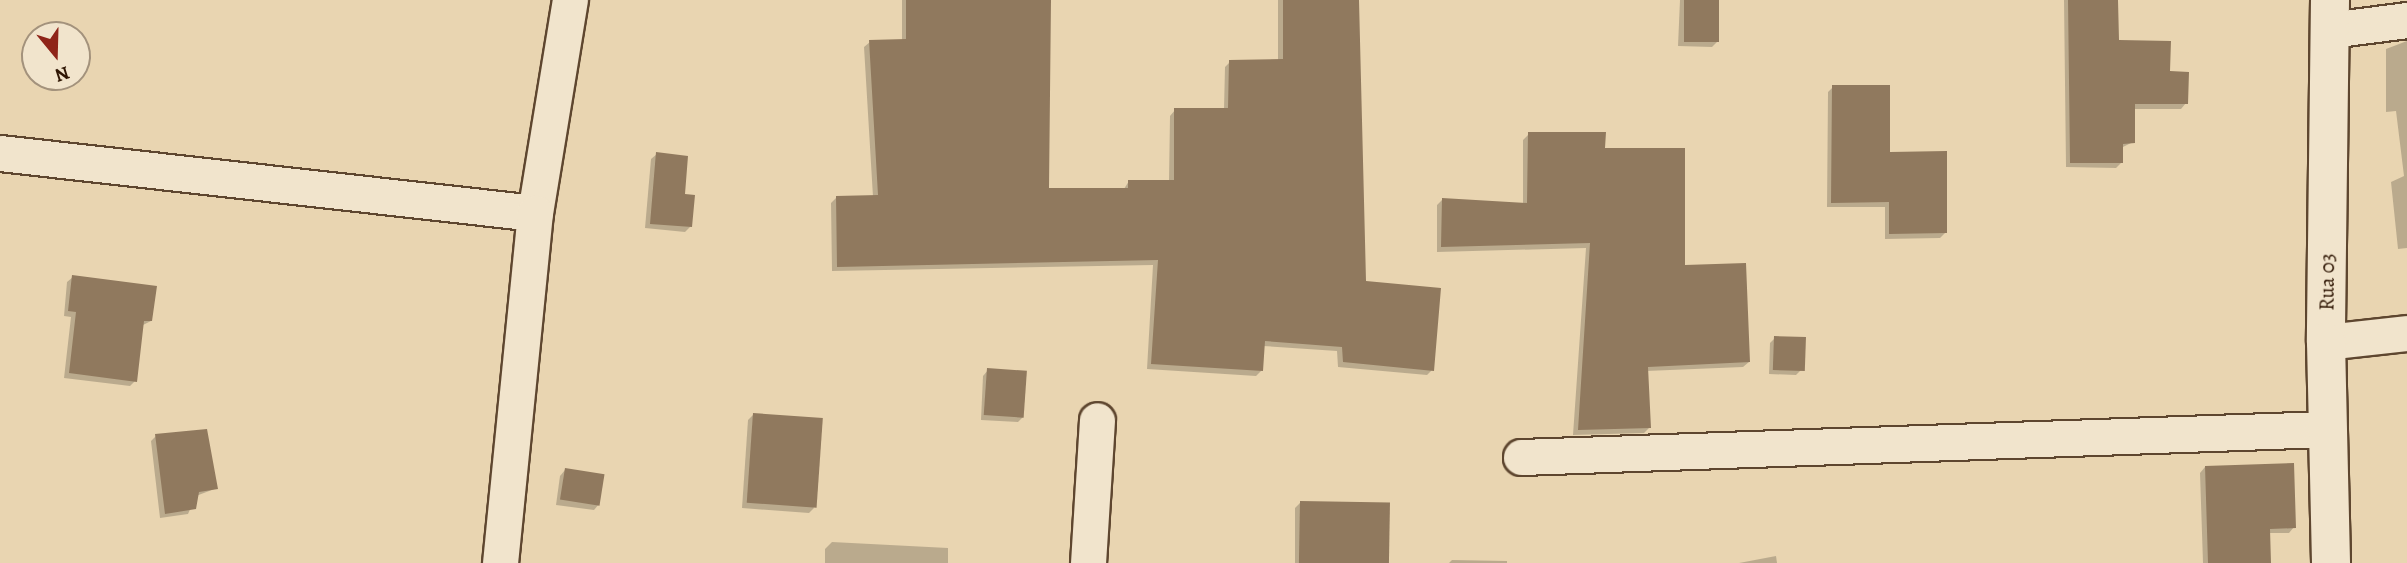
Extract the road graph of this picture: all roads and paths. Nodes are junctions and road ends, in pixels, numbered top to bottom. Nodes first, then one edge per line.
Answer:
1 (570, 0) edge
2 (2330, 15) edge
3 (2407, 20) edge
4 (0, 153) edge
5 (535, 213) junction
6 (2407, 333) edge
7 (2326, 342) junction
8 (1097, 420) dead end
9 (2326, 429) junction
10 (1521, 457) dead end
11 (500, 563) edge
12 (1088, 563) edge
13 (2331, 563) edge

1 - 5 street
2 - 3 street
2 - 7 street, Rua 03
4 - 5 street
5 - 11 street
6 - 7 street
7 - 9 street, Rua 03
8 - 12 street
9 - 10 street
9 - 13 street, Rua 03

